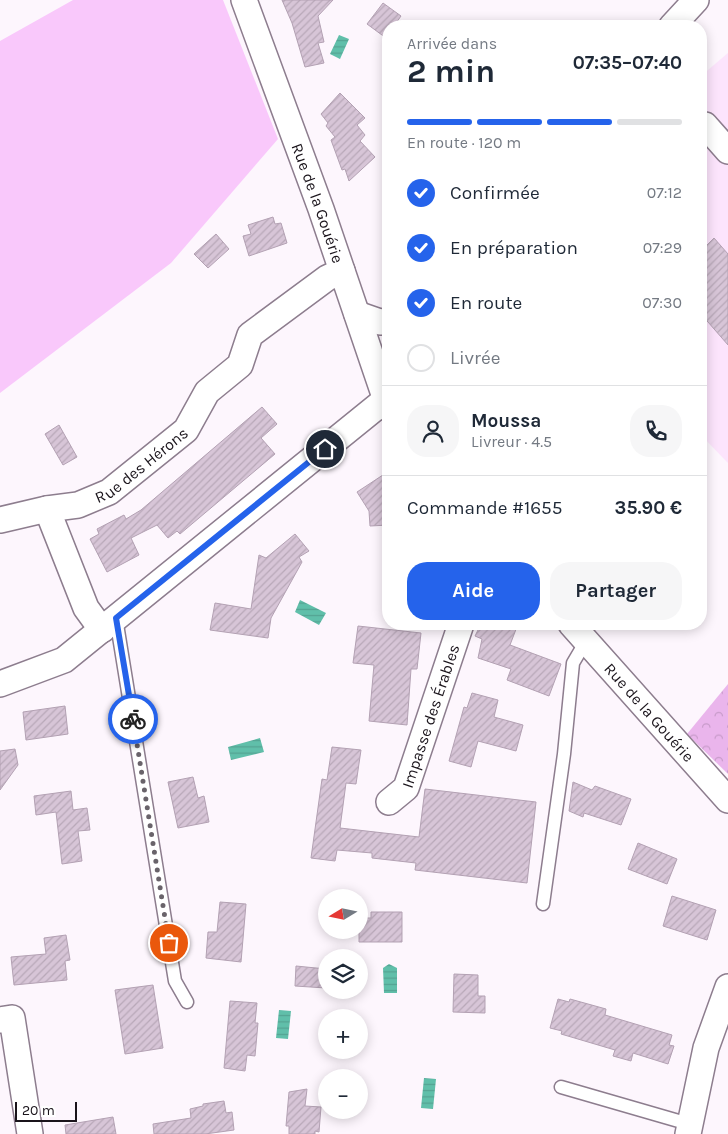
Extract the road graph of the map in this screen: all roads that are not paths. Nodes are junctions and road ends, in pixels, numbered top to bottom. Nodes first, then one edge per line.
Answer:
1 (244, 0) edge
2 (696, 0) edge
3 (678, 20) edge
4 (707, 127) edge
5 (728, 151) edge
6 (342, 271) junction
7 (357, 314) junction
8 (382, 322) edge
9 (382, 386) edge
10 (382, 405) edge
11 (47, 509) junction
12 (0, 520) edge
13 (109, 624) junction
14 (459, 630) edge
15 (579, 632) edge
16 (0, 684) edge
17 (728, 800) edge
18 (389, 802) dead end
19 (543, 904) dead end
20 (728, 987) edge
21 (187, 1002) dead end
22 (0, 1020) edge
23 (561, 1087) dead end
24 (688, 1129) edge
25 (30, 1134) edge

1 - 6 street, Rue de la Gouérie
2 - 3 street
4 - 5 street
6 - 7 street, Rue de la Gouérie
6 - 11 street, Rue des Hérons
7 - 8 street
7 - 9 street, Rue de la Gouérie
10 - 13 street
11 - 12 street, Rue des Hérons
11 - 13 street
13 - 16 street
13 - 21 lane
14 - 18 street, Impasse des Érables
15 - 17 street, Rue de la Gouérie
15 - 19 lane
20 - 24 street
22 - 25 street
23 - 24 lane

